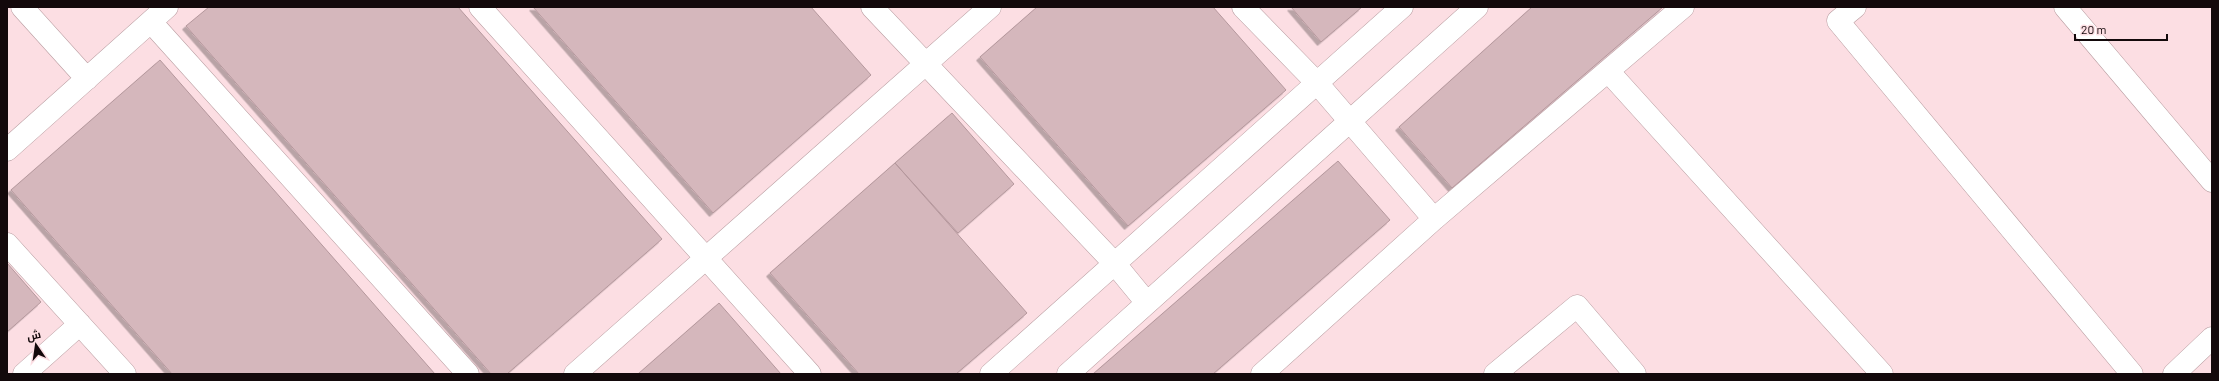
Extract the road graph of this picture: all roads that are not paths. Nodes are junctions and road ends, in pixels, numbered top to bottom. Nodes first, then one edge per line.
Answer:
1 (22, 7) edge
2 (167, 7) edge
3 (480, 7) edge
4 (872, 7) edge
5 (990, 7) edge
6 (1243, 7) edge
7 (1402, 7) edge
8 (1477, 7) edge
9 (1683, 7) edge
10 (1855, 7) edge
11 (2065, 7) edge
12 (151, 22) junction
13 (926, 64) junction
14 (1608, 71) junction
15 (87, 79) junction
16 (1317, 83) junction
17 (1350, 122) junction
18 (7, 150) edge
19 (2212, 181) edge
20 (1434, 219) junction
21 (7, 244) edge
22 (705, 258) junction
23 (1115, 264) junction
24 (1147, 303) junction
25 (80, 324) junction
26 (2212, 338) edge
27 (24, 374) edge
28 (126, 374) edge
29 (468, 374) edge
30 (575, 374) edge
31 (810, 374) edge
32 (991, 374) edge
33 (1068, 374) edge
34 (1262, 374) edge
35 (1495, 374) edge
36 (1636, 374) edge
37 (1882, 374) edge
38 (2132, 374) edge
39 (2174, 374) edge

1 - 15 street
2 - 12 street
3 - 22 street
4 - 13 street
5 - 13 street
6 - 16 street
7 - 16 street
8 - 17 street
9 - 14 street
10 - 38 street
11 - 19 street
12 - 15 street
12 - 29 street
13 - 22 street
13 - 23 street
14 - 20 street
14 - 37 street
15 - 18 street
16 - 17 street
16 - 23 street
17 - 20 street
17 - 24 street
20 - 34 street
21 - 25 street
22 - 30 street
22 - 31 street
23 - 24 street
23 - 32 street
24 - 33 street
25 - 27 street
25 - 28 street
26 - 39 street
35 - 36 street

